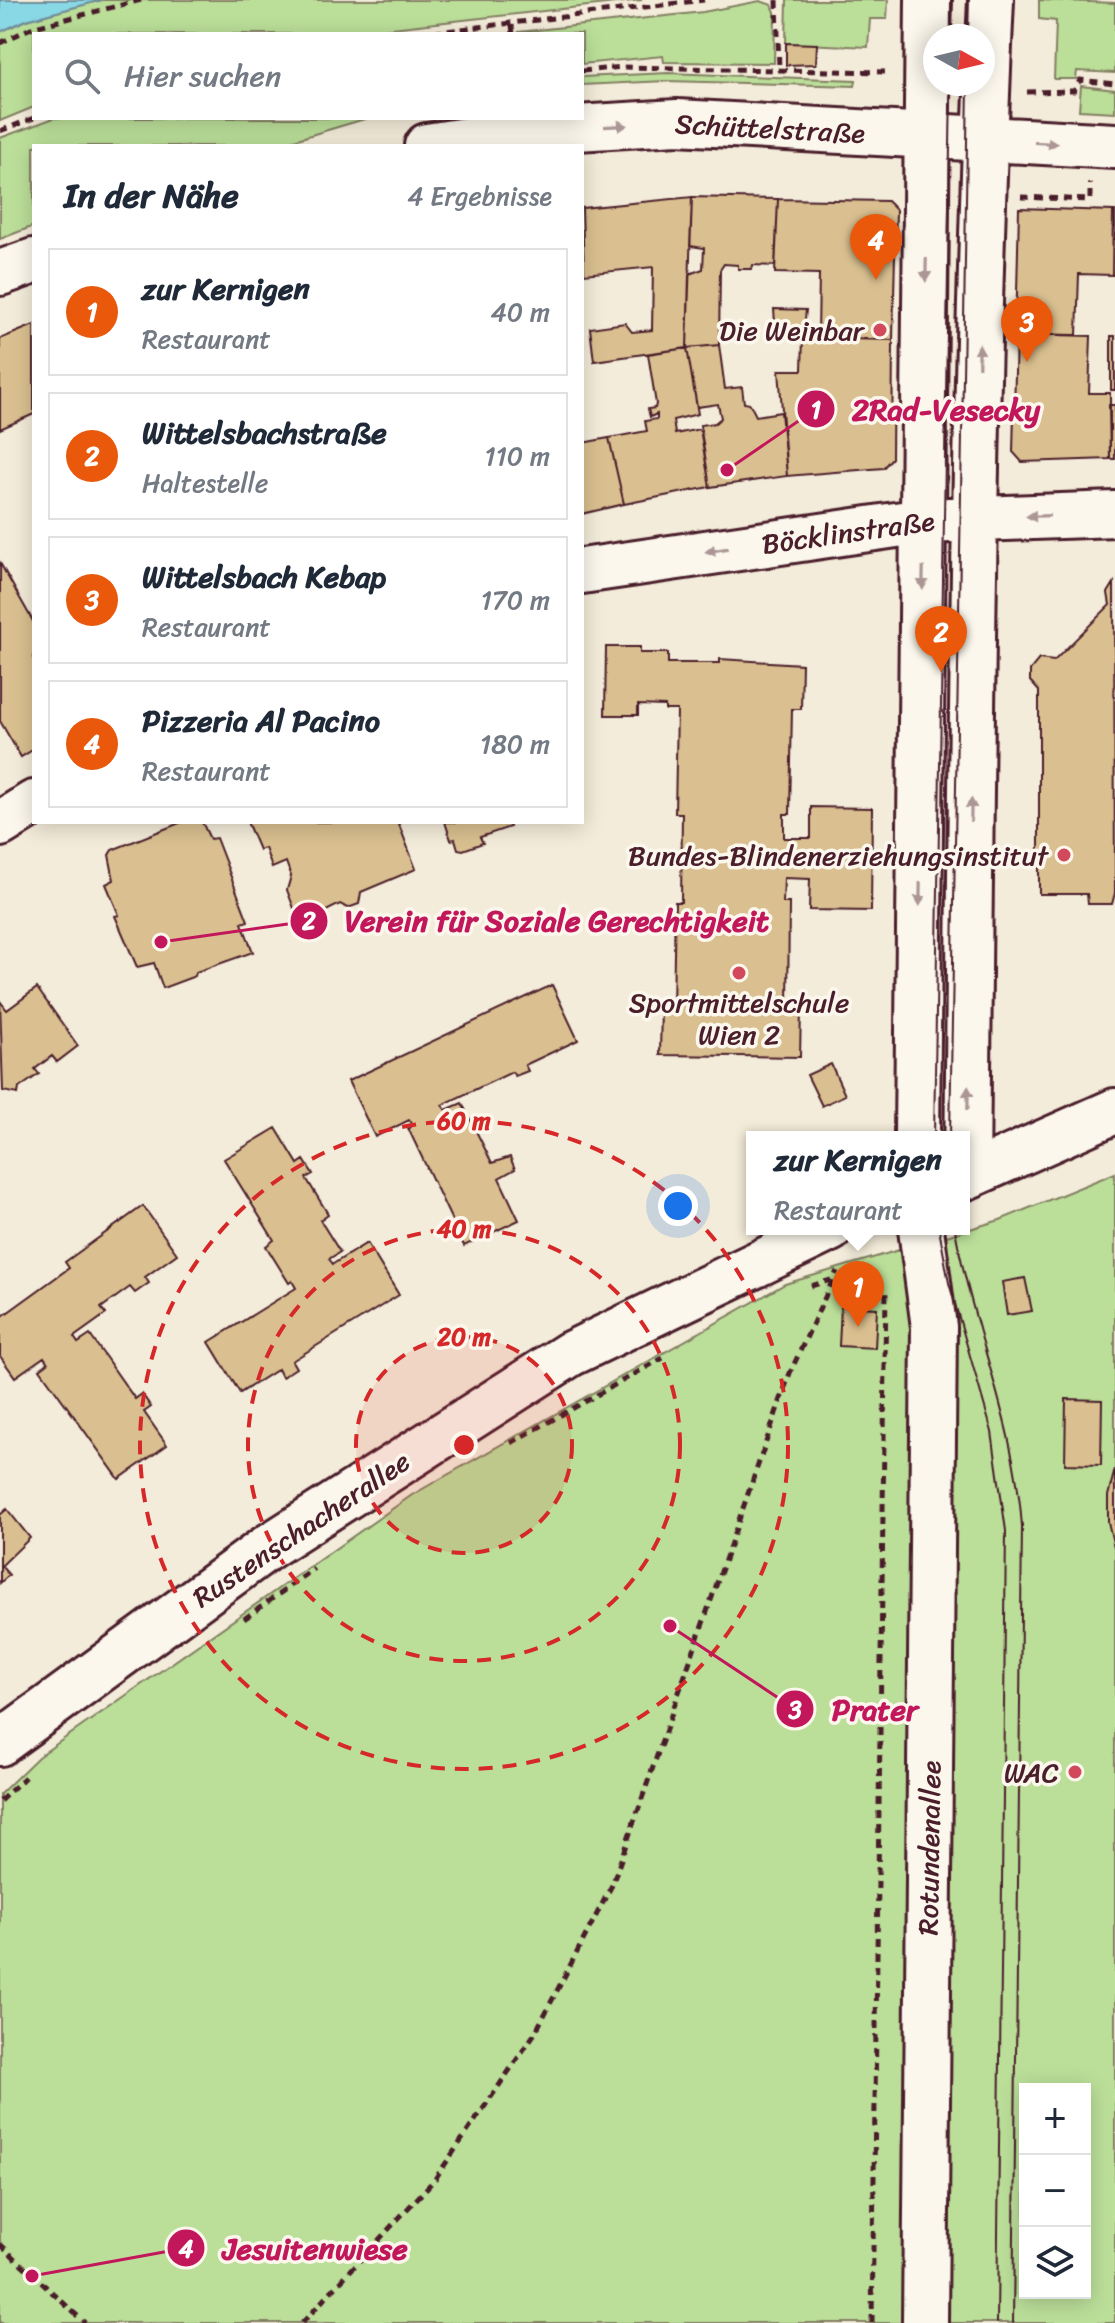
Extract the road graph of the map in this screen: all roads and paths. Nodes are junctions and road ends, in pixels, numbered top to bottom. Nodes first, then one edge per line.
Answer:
1 (141, 0) edge
2 (617, 0) edge
3 (704, 0) edge
4 (777, 0) edge
5 (928, 0) edge
6 (991, 0) edge
7 (618, 11) junction
8 (512, 25) junction
9 (440, 32) edge
10 (513, 32) edge
11 (0, 43) edge
12 (779, 70) junction
13 (584, 71) edge
14 (897, 72) dead end
15 (1115, 84) edge
16 (1014, 93) dead end
17 (32, 119) edge
18 (0, 131) edge
19 (927, 136) junction
20 (983, 140) junction
21 (440, 144) edge
22 (1103, 162) edge
23 (1008, 197) dead end
24 (32, 262) edge
25 (0, 273) edge
26 (1115, 514) edge
27 (976, 518) junction
28 (923, 521) junction
29 (584, 571) edge
30 (1115, 1111) edge
31 (917, 1131) edge
32 (967, 1131) edge
33 (970, 1175) edge
34 (922, 1235) edge
35 (836, 1246) edge
36 (831, 1280) junction
37 (886, 1281) dead end
38 (802, 1288) dead end
39 (676, 1350) dead end
40 (498, 1450) dead end
41 (326, 1561) dead end
42 (236, 1624) dead end
43 (0, 1743) edge
44 (32, 1771) dead end
45 (0, 1801) edge
46 (0, 2244) edge
47 (85, 2323) edge
48 (302, 2323) edge
49 (872, 2323) edge
50 (925, 2323) edge

1 - 11 path
2 - 7 path
3 - 7 path
4 - 12 path
5 - 19 street
6 - 20 street
7 - 8 path
8 - 9 path
8 - 10 path
12 - 13 path
12 - 14 path
15 - 16 path
17 - 18 path
19 - 20 street, Schüttelstraße
21 -> 19 street, Schüttelstraße
19 -> 28 street
20 -> 22 street, Schüttelstraße
27 -> 20 street
22 - 23 path
24 - 25 street
26 -> 27 street, Böcklinstraße
27 - 28 street, Böcklinstraße
32 -> 27 street
28 -> 29 street, Böcklinstraße
28 -> 31 street
30 - 33 street
34 - 50 street, Rotundenallee
35 - 36 path
35 - 43 street, Rustenschacherallee
36 - 38 path
36 - 48 path
37 - 49 path
39 - 40 path
41 - 42 path
44 - 45 path
46 - 47 path

